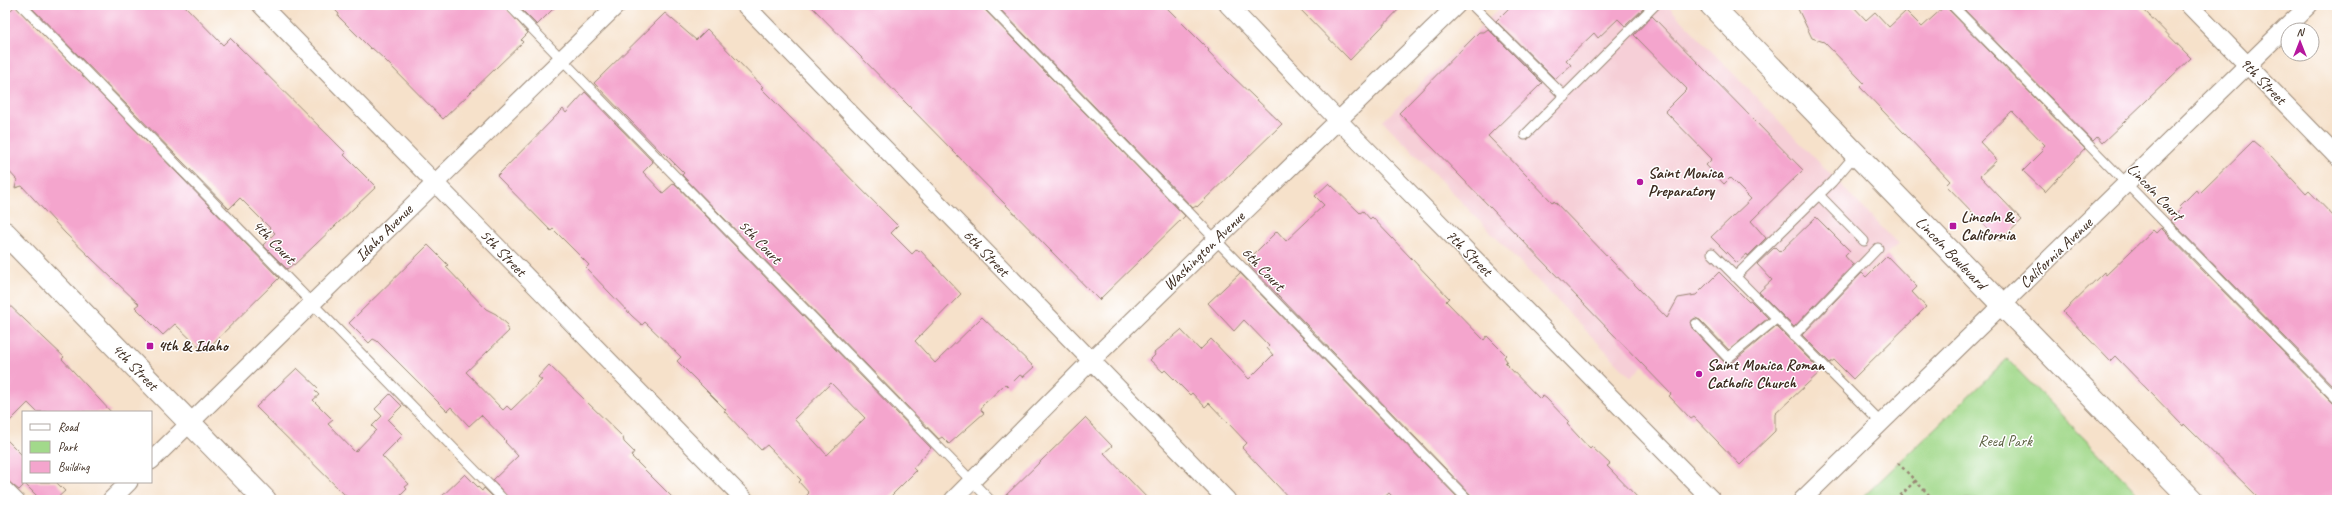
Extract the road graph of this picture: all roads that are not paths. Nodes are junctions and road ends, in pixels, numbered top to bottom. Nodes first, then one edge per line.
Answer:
1 (21, 5) edge
2 (261, 5) edge
3 (509, 5) edge
4 (617, 5) edge
5 (745, 5) edge
6 (988, 5) edge
7 (1228, 5) edge
8 (1457, 5) edge
9 (1472, 5) edge
10 (1654, 5) edge
11 (1711, 5) edge
12 (1952, 5) edge
13 (2188, 5) edge
14 (2309, 5) edge
15 (561, 58) junction
16 (2248, 66) junction
17 (1565, 96) junction
18 (1338, 120) junction
19 (1525, 134) dead end
20 (1856, 154) junction
21 (2337, 157) edge
22 (434, 183) junction
23 (2127, 184) junction
24 (1819, 195) junction
25 (5, 233) edge
26 (1215, 241) junction
27 (1864, 241) dead end
28 (1878, 248) dead end
29 (1712, 253) dead end
30 (1735, 277) junction
31 (313, 304) junction
32 (2002, 305) junction
33 (1776, 319) junction
34 (1696, 324) dead end
35 (1793, 336) junction
36 (1091, 361) junction
37 (2337, 400) edge
38 (190, 423) junction
39 (1881, 423) junction
40 (152, 460) edge
41 (973, 482) junction
42 (129, 483) edge
43 (5, 485) edge
44 (20, 500) edge
45 (111, 500) edge
46 (265, 500) edge
47 (504, 500) edge
48 (745, 500) edge
49 (953, 500) edge
50 (990, 500) edge
51 (1227, 500) edge
52 (1468, 500) edge
53 (1712, 500) edge
54 (1802, 500) edge
55 (2192, 500) edge

1 - 31 lane, 4th Court
2 - 22 street, 5th Street
3 - 15 lane, 5th Court
4 - 15 street, Idaho Avenue
5 - 36 street, 6th Street
6 - 26 lane, 6th Court
7 - 18 street, 7th Street
8 - 18 street, Washington Avenue
9 - 17 lane
10 - 17 lane
11 - 20 street, Lincoln Boulevard
12 - 23 lane, Lincoln Court
13 - 16 street, 9th Street
14 - 16 street, California Avenue
15 - 22 street, Idaho Avenue
15 - 41 lane, 5th Court
16 - 21 street, 9th Street
16 - 23 street, California Avenue
17 - 19 lane
18 - 26 street, Washington Avenue
18 - 53 street, 7th Street
20 - 24 lane
20 - 32 street, Lincoln Boulevard
22 - 31 street, Idaho Avenue
22 - 48 street, 5th Street
23 - 32 street, California Avenue
23 - 37 lane, Lincoln Court
24 - 27 lane
24 - 30 lane
25 - 38 street, 4th Street
26 - 36 street, Washington Avenue
26 - 52 lane, 6th Court
28 - 35 lane
29 - 30 lane
30 - 33 lane
31 - 38 street, Idaho Avenue
31 - 47 lane, 4th Court
32 - 39 street, California Avenue
32 - 55 street, Lincoln Boulevard
33 - 34 lane
33 - 35 lane
35 - 39 lane
36 - 41 street, Washington Avenue
36 - 51 street, 6th Street
38 - 40 street, Idaho Avenue
38 - 46 street, 4th Street
39 - 54 street, California Avenue
41 - 49 street, Washington Avenue
41 - 50 lane, 5th Court
42 - 45 street
43 - 44 lane

